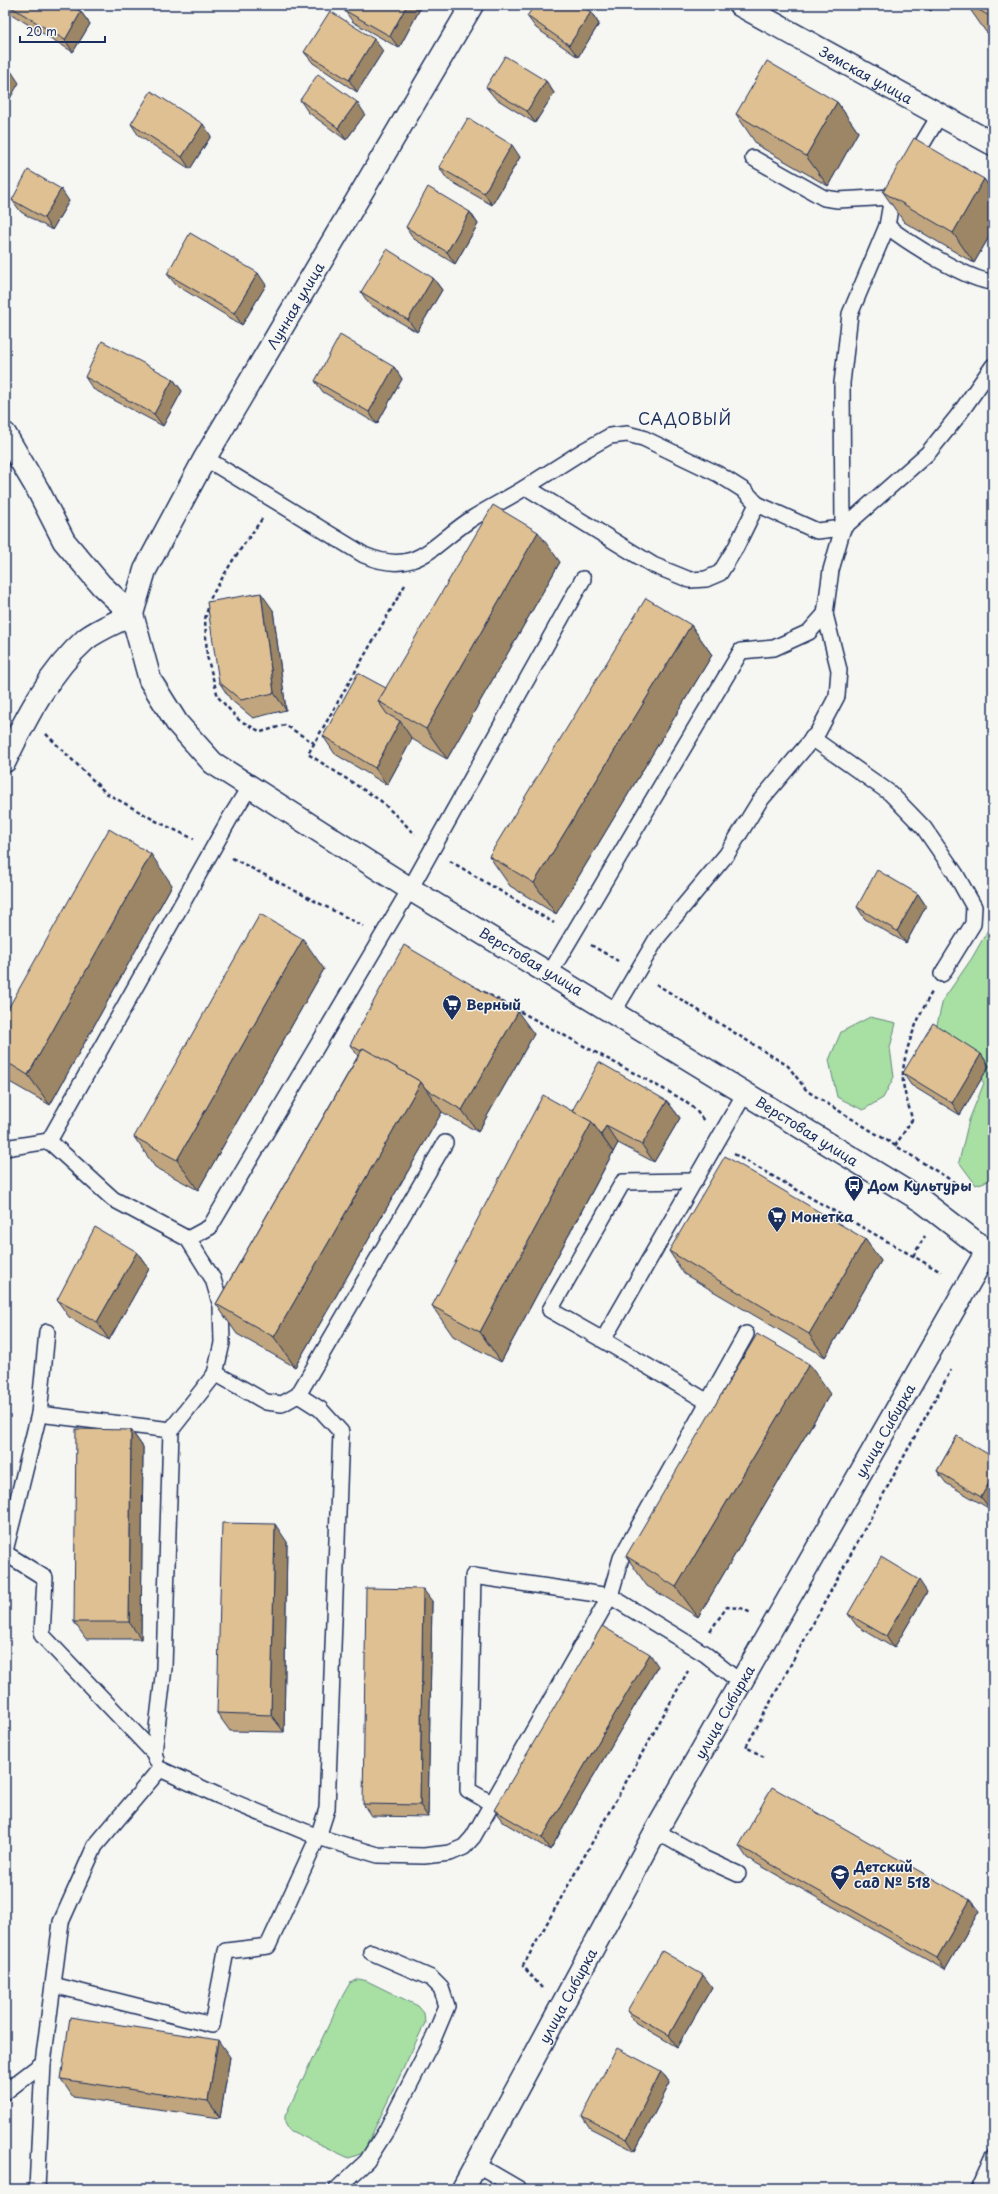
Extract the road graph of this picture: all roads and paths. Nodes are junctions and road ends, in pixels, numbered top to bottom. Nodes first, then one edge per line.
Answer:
1 (472, 5) edge
2 (740, 5) edge
3 (939, 116) junction
4 (993, 144) edge
5 (753, 158) edge
6 (892, 197) junction
7 (887, 226) junction
8 (993, 282) edge
9 (993, 366) edge
10 (5, 434) edge
11 (206, 458) junction
12 (526, 487) junction
13 (275, 500) junction
14 (757, 504) junction
15 (843, 528) junction
16 (582, 580) dead end
17 (132, 614) junction
18 (825, 614) junction
19 (32, 709) junction
20 (812, 738) junction
21 (314, 743) dead end
22 (5, 761) edge
23 (250, 786) junction
24 (213, 848) junction
25 (410, 888) junction
26 (382, 936) junction
27 (550, 973) junction
28 (942, 974) joint
29 (465, 982) edge
30 (614, 1011) junction
31 (745, 1093) junction
32 (49, 1140) junction
33 (445, 1143) dead end
34 (716, 1144) junction
35 (895, 1146) dead end
36 (5, 1148) edge
37 (695, 1181) junction
38 (926, 1232) dead end
39 (188, 1239) junction
40 (991, 1248) edge
41 (913, 1256) junction
42 (941, 1272) dead end
43 (47, 1332) dead end
44 (746, 1334) dead end
45 (603, 1340) junction
46 (952, 1368) dead end
47 (215, 1373) junction
48 (298, 1395) junction
49 (708, 1402) junction
50 (39, 1414) junction
51 (171, 1430) junction
52 (5, 1552) edge
53 (610, 1596) junction
54 (755, 1615) dead end
55 (699, 1651) junction
56 (741, 1683) junction
57 (154, 1753) junction
58 (764, 1757) dead end
59 (160, 1769) junction
60 (492, 1803) junction
61 (656, 1831) junction
62 (318, 1837) junction
63 (738, 1874) dead end
64 (371, 1952) dead end
65 (53, 1985) junction
66 (560, 2009) junction
67 (43, 2063) junction
68 (5, 2092) edge
69 (993, 2158) edge
70 (476, 2164) junction
71 (37, 2189) edge
72 (337, 2189) edge
73 (463, 2189) edge
74 (519, 2189) edge
75 (979, 2189) edge

1 - 11 street, Лунная улица
2 - 3 street, Земская улица
3 - 4 street, Земская улица
3 - 6 lane
5 - 6 lane
6 - 7 lane
7 - 8 lane
7 - 15 lane
9 - 15 lane
10 - 17 street
11 - 13 lane
11 - 17 street, Лунная улица
12 - 13 lane
12 - 14 lane
12 - 14 lane
13 - 21 path
14 - 15 lane
15 - 18 lane
16 - 25 lane
17 - 19 street
17 - 23 street, Верстовая улица
18 - 20 lane
18 - 27 lane
19 - 22 street
19 - 24 path
20 - 28 lane
20 - 30 lane
23 - 24 lane
23 - 25 street, Верстовая улица
24 - 26 path
24 - 32 lane
25 - 26 lane
25 - 27 street, Верстовая улица
26 - 39 lane
27 - 30 street, Верстовая улица
28 - 35 path
29 - 34 path
30 - 31 street, Верстовая улица
31 - 34 lane
31 - 40 street, Верстовая улица
32 - 36 lane
32 - 39 lane
33 - 48 lane
34 - 37 lane
34 - 41 path
37 - 45 lane
37 - 45 lane
38 - 41 path
39 - 47 lane
40 - 56 street, улица Сибирка
41 - 42 path
43 - 50 lane
44 - 49 lane
45 - 49 lane
46 - 58 path
47 - 48 lane
47 - 51 lane
48 - 62 lane
49 - 53 lane
50 - 51 lane
50 - 52 lane
51 - 57 lane
52 - 57 lane
53 - 55 lane
53 - 60 lane
53 - 60 lane
54 - 55 path
55 - 56 lane
55 - 66 path
56 - 61 street, улица Сибирка
57 - 59 lane
59 - 62 lane
59 - 65 lane
60 - 62 lane
61 - 63 lane
61 - 66 street, улица Сибирка
62 - 65 lane
64 - 72 lane
65 - 67 lane
66 - 70 street, улица Сибирка
67 - 68 lane
67 - 71 lane
69 - 75 lane
70 - 73 street, улица Сибирка
70 - 74 lane

